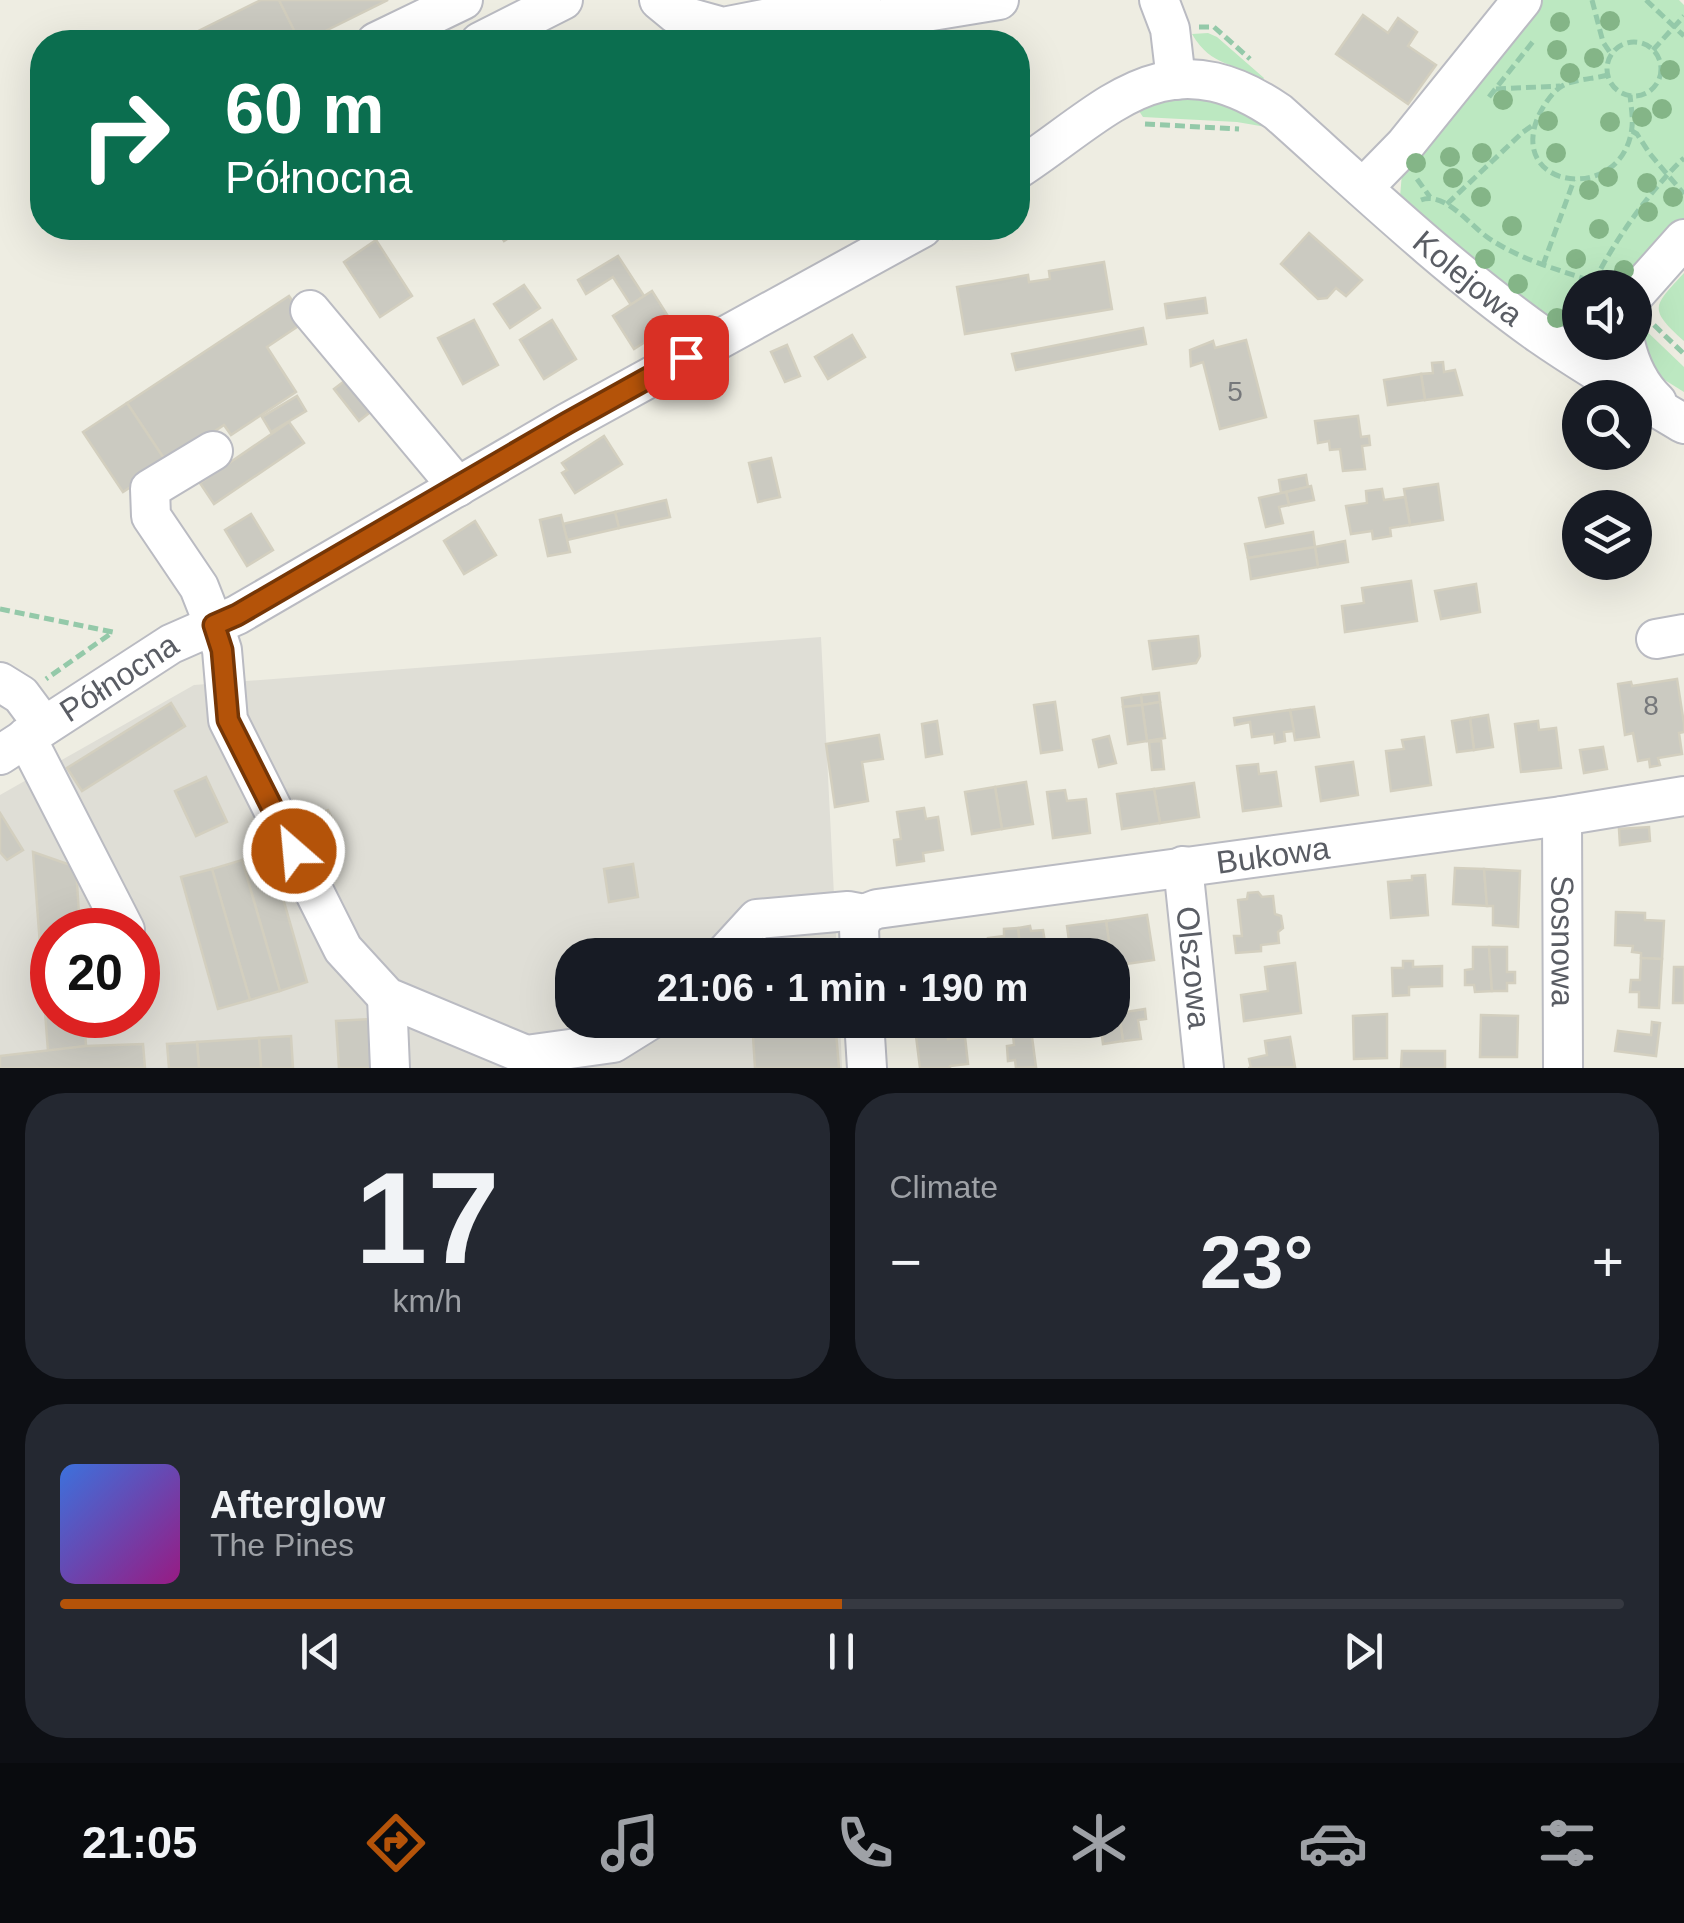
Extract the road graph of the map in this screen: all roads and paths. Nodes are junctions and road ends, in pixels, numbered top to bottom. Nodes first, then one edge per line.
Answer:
1 (463, 0) edge
2 (564, 0) edge
3 (659, 0) edge
4 (861, 0) edge
5 (999, 0) edge
6 (1159, 0) edge
7 (1522, 0) edge
8 (1592, 0) edge
9 (1646, 0) edge
10 (1684, 16) edge
11 (1674, 26) junction
12 (401, 30) edge
13 (504, 30) edge
14 (831, 30) edge
15 (1684, 36) edge
16 (1653, 50) junction
17 (1611, 54) junction
18 (1608, 76) junction
19 (1176, 80) junction
20 (1562, 86) junction
21 (1496, 89) dead end
22 (1630, 96) junction
23 (1536, 123) junction
24 (1132, 125) dead end
25 (1247, 130) dead end
26 (1631, 130) junction
27 (1684, 158) edge
28 (1030, 160) edge
29 (1667, 175) junction
30 (1574, 180) junction
31 (1363, 188) junction
32 (1684, 194) edge
33 (1447, 204) junction
34 (1402, 221) junction
35 (1684, 239) edge
36 (900, 240) edge
37 (1542, 264) junction
38 (1601, 270) edge
39 (1562, 271) edge
40 (1652, 291) edge
41 (310, 310) dead end
42 (1652, 330) edge
43 (1562, 340) edge
44 (1684, 354) edge
45 (1592, 360) edge
46 (1629, 360) edge
47 (1681, 422) edge
48 (213, 451) dead end
49 (458, 487) junction
50 (0, 609) edge
51 (214, 625) junction
52 (10, 688) edge
53 (23, 739) edge
54 (1684, 796) edge
55 (1562, 816) junction
56 (1183, 866) junction
57 (114, 908) edge
58 (864, 914) junction
59 (739, 938) edge
60 (859, 938) edge
61 (387, 997) junction
62 (621, 1038) edge
63 (865, 1038) edge
64 (390, 1068) edge
65 (866, 1068) edge
66 (1204, 1068) edge
67 (1563, 1068) edge

1 - 12 street
2 - 13 street
3 - 4 street
5 - 14 street
6 - 19 street
7 - 31 street
8 - 17 path
9 - 11 path
10 - 11 path
11 - 15 path
11 - 16 path
16 - 17 path
16 - 22 path
17 - 18 path
18 - 20 path
18 - 22 path
19 - 28 street
19 - 31 street, Kolejowa
20 - 21 path
20 - 23 path
22 - 26 path
23 - 30 path
23 - 33 path
24 - 25 path
26 - 29 path
26 - 30 path
27 - 29 path
29 - 32 path
29 - 38 path
30 - 37 path
31 - 34 street, Kolejowa
33 - 34 path
33 - 37 path
34 - 43 street, Kolejowa
35 - 40 street
36 - 49 street, Północna
37 - 39 path
41 - 49 street
42 - 44 path
45 - 47 street, Kolejowa
46 - 47 street
48 - 51 street
49 - 51 street, Północna
50 - 52 path
51 - 53 street, Północna
51 - 61 street
52 - 53 street
53 - 57 street
54 - 55 street, Bukowa
55 - 56 street, Bukowa
55 - 67 street, Sosnowa
56 - 58 street, Bukowa
56 - 66 street, Olszowa
58 - 59 street, Bukowa
58 - 60 street
61 - 62 street
61 - 64 street
63 - 65 street

